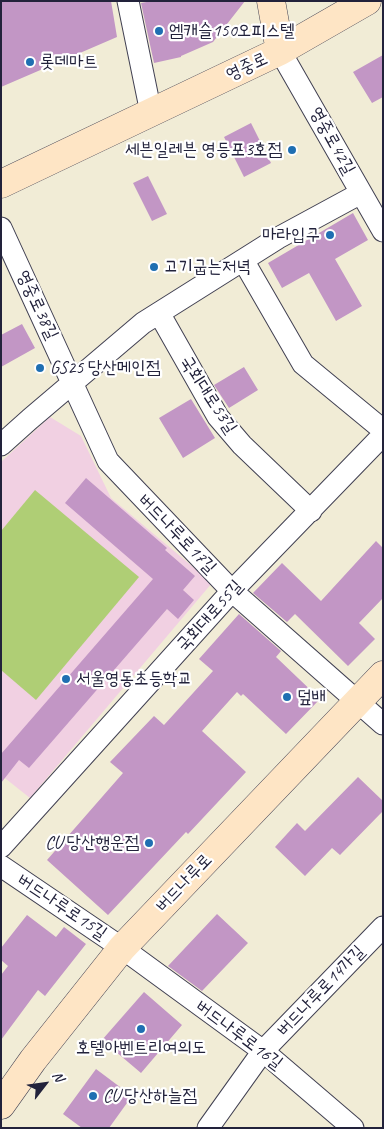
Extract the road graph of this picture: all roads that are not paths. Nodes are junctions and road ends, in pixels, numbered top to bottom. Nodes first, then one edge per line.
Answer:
1 (128, 1) edge
2 (271, 1) edge
3 (367, 1) edge
4 (280, 51) junction
5 (151, 113) junction
6 (1, 184) edge
7 (361, 193) junction
8 (1, 228) edge
9 (383, 231) edge
10 (243, 260) junction
11 (159, 314) junction
12 (72, 382) junction
13 (383, 430) edge
14 (383, 435) edge
15 (1, 445) edge
16 (311, 511) junction
17 (232, 591) junction
18 (383, 675) edge
19 (357, 702) junction
20 (383, 724) edge
21 (1, 847) edge
22 (1, 866) edge
23 (383, 927) edge
24 (122, 948) junction
25 (263, 1050) junction
26 (1, 1105) edge
27 (208, 1128) edge
28 (352, 1128) edge

1 - 5 street
2 - 4 main road
3 - 4 main road, 영중로
4 - 5 main road, 영중로
4 - 7 street, 영중로42길
5 - 6 main road, 영중로
7 - 9 street, 영중로42길
7 - 10 street
8 - 12 street, 영중로38길
10 - 11 street
10 - 13 street
11 - 12 street
11 - 16 street, 국회대로53길
12 - 15 street
12 - 17 street, 버드나루로17길
14 - 16 street, 국회대로55길
16 - 17 street, 국회대로55길
17 - 19 street, 버드나루로17길
17 - 21 street, 국회대로55길
18 - 19 main road, 버드나루로
19 - 20 street, 버드나루로17길
19 - 24 main road, 버드나루로
22 - 24 street, 버드나루로15길
23 - 25 street, 버드나루로14가길
24 - 25 street, 버드나루로16길
24 - 26 main road, 버드나루로
25 - 27 street, 버드나루로14가길
25 - 28 street, 버드나루로16길

